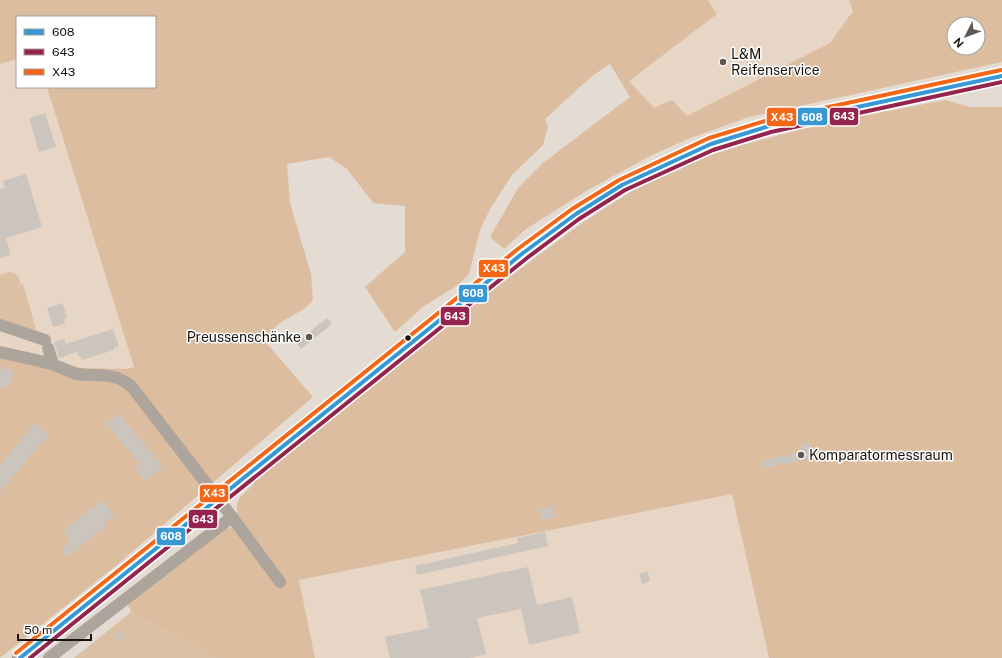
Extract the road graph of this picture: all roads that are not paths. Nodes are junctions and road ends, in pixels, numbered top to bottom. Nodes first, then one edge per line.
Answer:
1 (1002, 76) edge
2 (0, 325) edge
3 (0, 352) edge
4 (53, 364) junction
5 (218, 499) junction
6 (232, 517) junction
7 (280, 582) dead end
8 (20, 658) edge
9 (49, 658) edge

1 - 5 main road
2 - 4 lane
3 - 4 lane
4 - 5 lane
5 - 6 lane
5 - 8 main road
6 - 7 lane
6 - 9 lane

